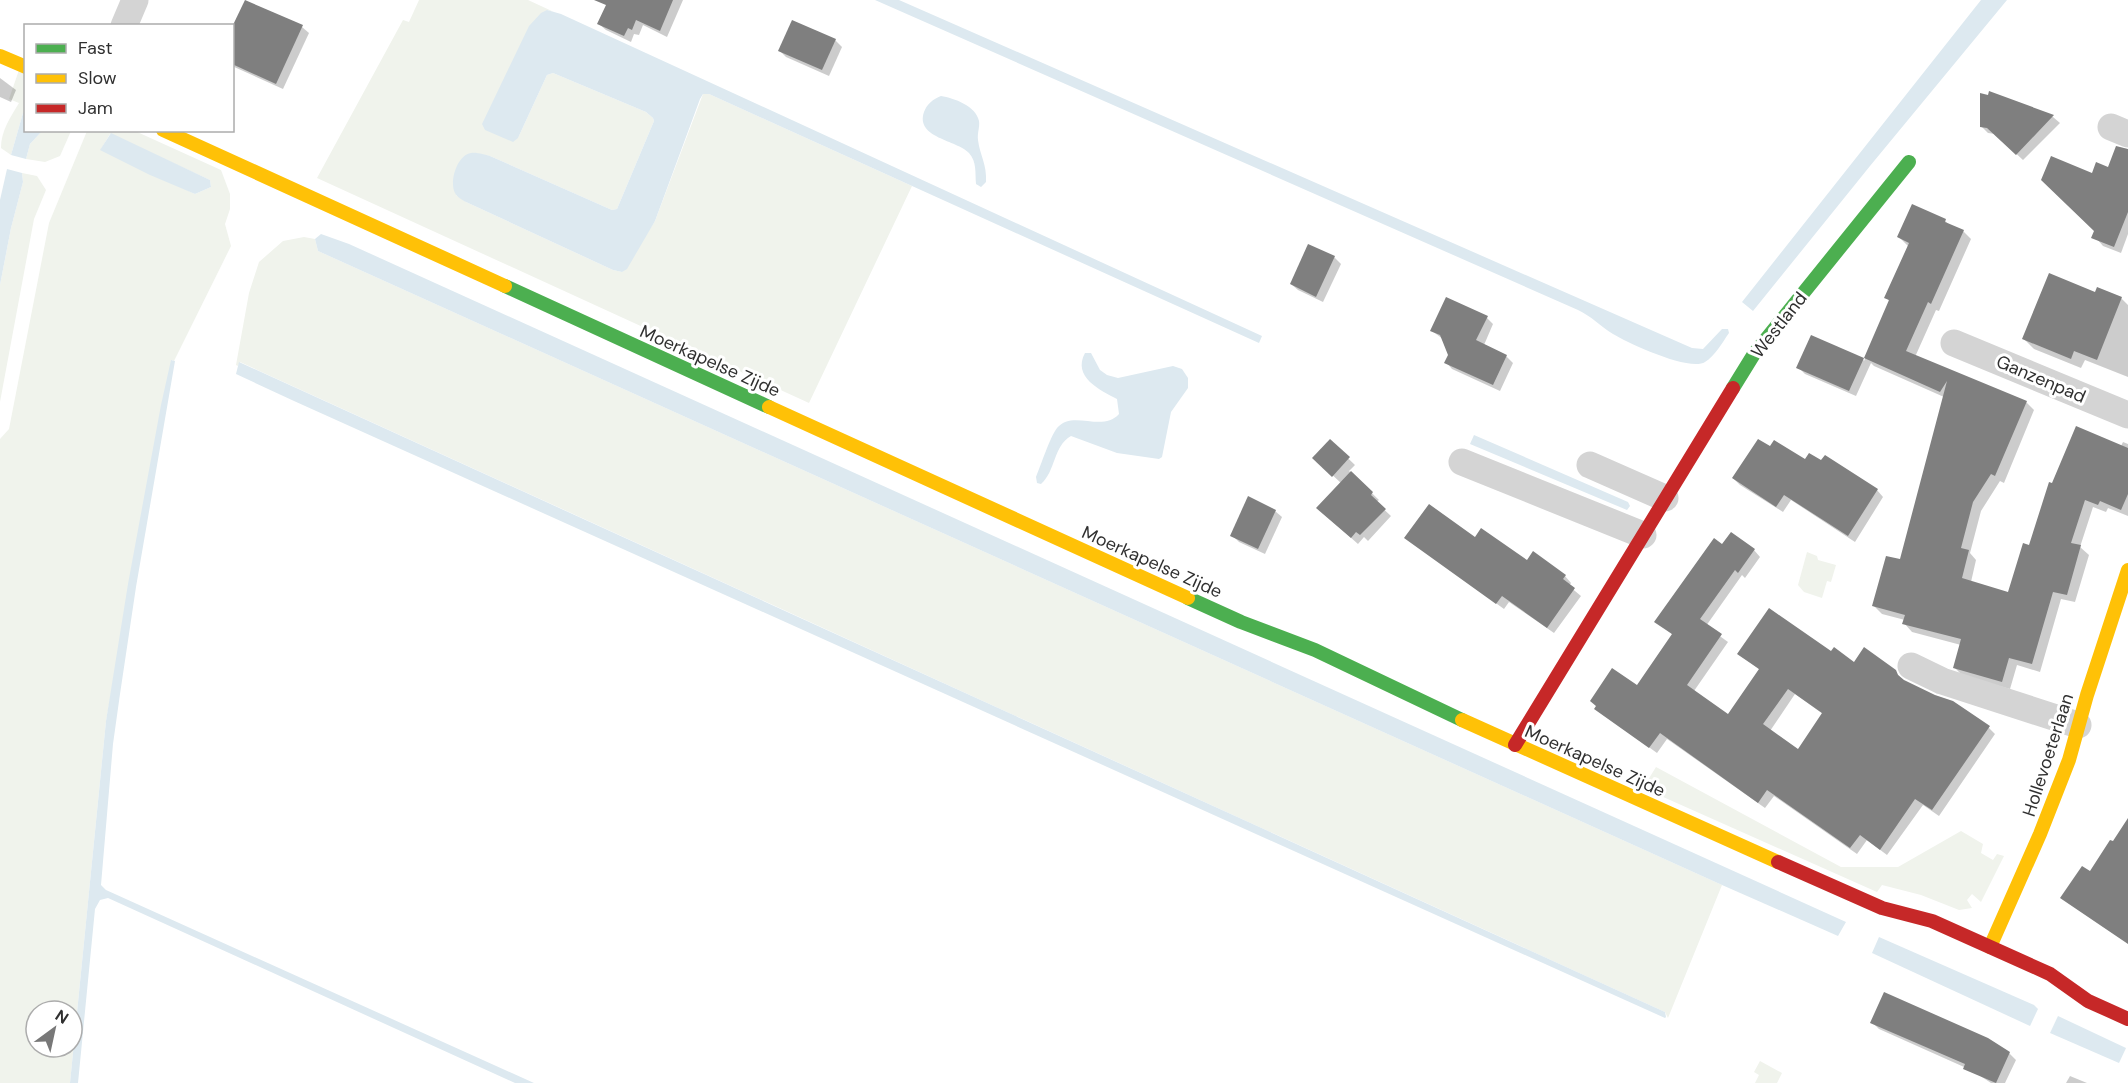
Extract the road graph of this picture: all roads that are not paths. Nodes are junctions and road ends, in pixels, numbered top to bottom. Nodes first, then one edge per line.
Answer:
1 (135, 0) edge
2 (125, 24) edge
3 (0, 56) edge
4 (24, 66) edge
5 (167, 132) edge
6 (1909, 162) dead end
7 (1954, 342) dead end
8 (2128, 415) edge
9 (1462, 462) dead end
10 (1590, 465) dead end
11 (1665, 498) junction
12 (1643, 535) junction
13 (2128, 570) edge
14 (1911, 666) dead end
15 (2078, 725) junction
16 (1515, 745) junction
17 (1990, 947) junction
18 (2128, 1019) edge

1 - 2 street
3 - 4 street
5 - 16 street, Moerkapelse Zijde
6 - 11 street, Westland
7 - 8 street, Ganzenpad
9 - 12 street
10 - 11 street
11 - 12 street, Westland
12 - 16 street, Westland
13 - 15 street, Hollevoeterlaan
14 - 15 street
15 - 17 street, Hollevoeterlaan
16 - 17 street, Moerkapelse Zijde
17 - 18 street, Moerkapelse Zijde

